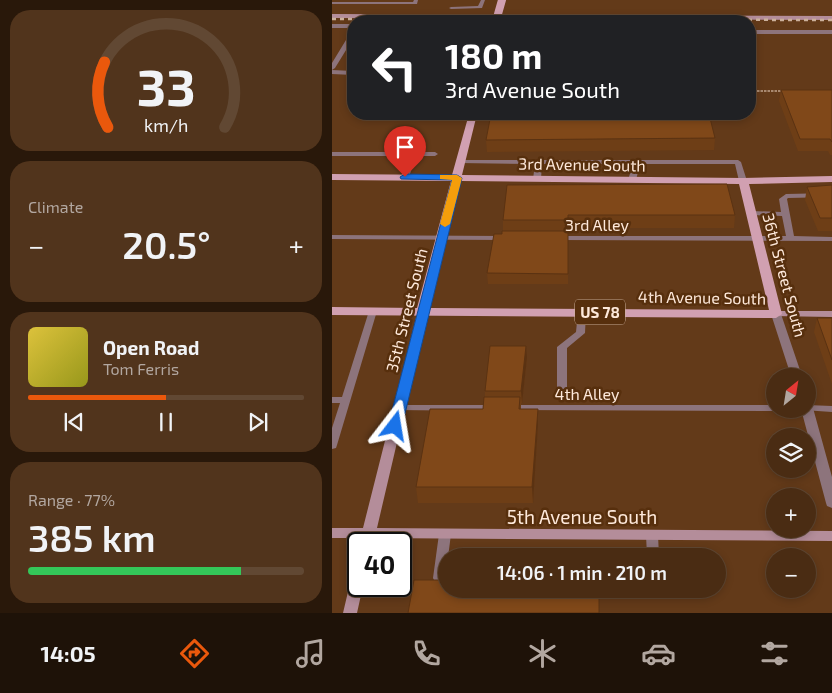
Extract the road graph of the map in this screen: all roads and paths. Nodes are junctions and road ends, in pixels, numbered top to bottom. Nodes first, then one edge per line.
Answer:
1 (416, 0) edge
2 (483, 0) edge
3 (502, 0) edge
4 (332, 3) edge
5 (451, 8) dead end
6 (497, 15) edge
7 (332, 16) edge
8 (347, 16) edge
9 (756, 18) edge
10 (832, 18) edge
11 (332, 26) edge
12 (347, 26) edge
13 (756, 32) edge
14 (832, 32) edge
15 (347, 43) edge
16 (332, 68) edge
17 (332, 72) edge
18 (347, 72) edge
19 (756, 91) edge
20 (787, 91) edge
21 (472, 120) edge
22 (332, 154) edge
23 (413, 154) junction
24 (435, 154) dead end
25 (461, 162) junction
26 (540, 162) junction
27 (637, 162) junction
28 (332, 177) edge
29 (405, 177) junction
30 (457, 178) junction
31 (537, 179) junction
32 (832, 179) edge
33 (632, 180) junction
34 (743, 181) junction
35 (832, 195) edge
36 (752, 213) junction
37 (785, 214) junction
38 (332, 237) edge
39 (441, 238) junction
40 (512, 238) edge
41 (552, 238) edge
42 (759, 238) junction
43 (791, 238) junction
44 (832, 239) edge
45 (372, 310) junction
46 (423, 310) junction
47 (332, 311) edge
48 (582, 312) junction
49 (776, 314) junction
50 (832, 314) edge
51 (794, 368) edge
52 (562, 391) dead end
53 (332, 400) edge
54 (346, 400) junction
55 (399, 408) junction
56 (766, 408) edge
57 (816, 408) edge
58 (832, 409) edge
59 (810, 418) edge
60 (332, 445) edge
61 (832, 503) edge
62 (332, 532) edge
63 (369, 532) edge
64 (347, 534) edge
65 (445, 534) junction
66 (652, 535) junction
67 (412, 536) edge
68 (832, 536) edge
69 (443, 548) edge
70 (653, 548) edge
71 (354, 597) edge
72 (350, 613) edge

1 - 4 lane
2 - 5 lane
3 - 6 main road, bridge
7 - 8 street
9 - 10 street
11 - 12 street
13 - 14 street
15 - 16 lane
17 - 18 lane
19 - 20 path
21 - 25 main road, 35th Street South
22 - 23 lane
23 - 24 lane
23 - 29 lane
25 - 26 lane
25 - 30 main road, 35th Street South
26 - 27 lane
26 - 31 lane
27 - 33 lane
27 - 34 lane
28 - 29 main road, 3rd Avenue South
29 - 30 main road, 3rd Avenue South
30 - 31 main road, 3rd Avenue South
30 - 39 main road, 35th Street South
31 - 33 main road, 3rd Avenue South
32 - 34 main road, 3rd Avenue South
33 - 34 main road, 3rd Avenue South
34 - 36 main road, 36th Street South
35 - 37 lane
36 - 37 lane
36 - 42 main road, 36th Street South
37 - 43 lane
38 - 39 lane
39 - 40 lane
39 - 46 main road, 35th Street South
41 - 42 lane, 3rd Alley
42 - 43 lane, 3rd Alley
42 - 49 main road, 36th Street South
43 - 44 lane, 3rd Alley
45 - 46 main road, 4th Avenue South / US 78
45 - 47 main road, 4th Avenue South / US 78
45 - 54 lane
46 - 48 main road, 4th Avenue South / US 78
46 - 55 street, 35th Street South
48 - 49 main road, 4th Avenue South / US 78
48 - 52 lane
49 - 50 street, 4th Avenue South
49 - 51 street, 36th Street South
53 - 54 lane
54 - 60 lane
55 - 56 lane, 4th Alley
55 - 63 street, 35th Street South
57 - 58 lane
59 - 61 street
62 - 64 street, 5th Avenue South
65 - 66 street, 5th Avenue South
65 - 67 street, 5th Avenue South
65 - 69 lane
66 - 68 street, 5th Avenue South
66 - 70 lane
71 - 72 street

